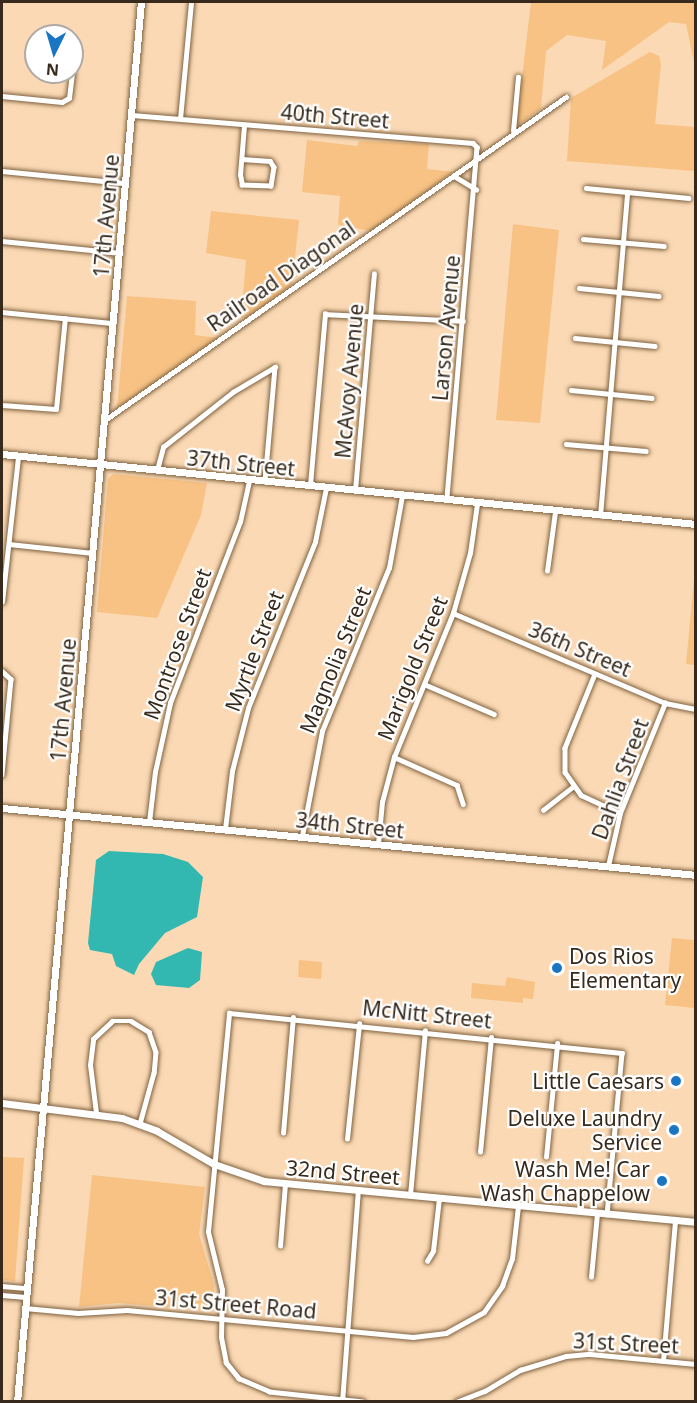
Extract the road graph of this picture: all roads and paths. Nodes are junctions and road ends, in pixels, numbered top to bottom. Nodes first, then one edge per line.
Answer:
1 (141, 2) edge
2 (190, 2) edge
3 (518, 78) dead end
4 (71, 84) edge
5 (2, 96) edge
6 (566, 97) dead end
7 (132, 115) junction
8 (180, 119) junction
9 (244, 125) junction
10 (513, 131) junction
11 (242, 159) junction
12 (476, 159) junction
13 (2, 171) edge
14 (454, 176) junction
15 (125, 183) junction
16 (586, 188) dead end
17 (476, 189) junction
18 (627, 192) junction
19 (689, 198) dead end
20 (582, 239) dead end
21 (2, 241) edge
22 (623, 242) junction
23 (664, 246) dead end
24 (120, 253) junction
25 (374, 274) dead end
26 (579, 288) dead end
27 (619, 292) junction
28 (659, 296) dead end
29 (2, 312) edge
30 (371, 315) junction
31 (65, 318) junction
32 (462, 321) junction
33 (113, 322) junction
34 (575, 338) dead end
35 (615, 342) junction
36 (655, 346) dead end
37 (571, 390) dead end
38 (610, 393) junction
39 (652, 398) dead end
40 (2, 405) edge
41 (105, 420) junction
42 (567, 444) dead end
43 (606, 447) junction
44 (646, 451) dead end
45 (2, 454) edge
46 (18, 456) junction
47 (101, 464) junction
48 (157, 470) junction
49 (249, 481) junction
50 (265, 482) junction
51 (309, 487) junction
52 (326, 488) junction
53 (355, 491) junction
54 (402, 496) junction
55 (447, 500) junction
56 (477, 504) junction
57 (555, 512) junction
58 (600, 516) junction
59 (696, 524) edge
60 (9, 547) junction
61 (2, 549) edge
62 (93, 553) junction
63 (547, 571) dead end
64 (2, 602) edge
65 (453, 613) junction
66 (2, 671) edge
67 (595, 674) junction
68 (424, 684) junction
69 (665, 703) junction
70 (696, 709) edge
71 (494, 714) dead end
72 (394, 757) junction
73 (2, 775) edge
74 (572, 787) junction
75 (463, 804) dead end
76 (2, 808) edge
77 (543, 810) dead end
78 (620, 813) junction
79 (69, 815) junction
80 (149, 822) junction
81 (225, 829) junction
82 (302, 836) junction
83 (378, 844) junction
84 (608, 866) junction
85 (696, 875) edge
86 (293, 1017) junction
87 (359, 1024) junction
88 (425, 1031) junction
89 (491, 1038) junction
90 (557, 1044) junction
91 (2, 1103) edge
92 (41, 1106) junction
93 (96, 1113) junction
94 (140, 1124) junction
95 (283, 1133) dead end
96 (347, 1139) dead end
97 (480, 1152) dead end
98 (546, 1157) dead end
99 (214, 1164) junction
100 (285, 1184) junction
101 (358, 1190) junction
102 (410, 1195) junction
103 (439, 1198) junction
104 (518, 1206) junction
105 (597, 1214) junction
106 (607, 1214) junction
107 (675, 1220) junction
108 (696, 1222) edge
109 (280, 1246) dead end
110 (427, 1261) dead end
111 (591, 1277) dead end
112 (2, 1286) edge
113 (26, 1288) junction
114 (2, 1295) edge
115 (25, 1297) junction
116 (25, 1308) junction
117 (220, 1319) junction
118 (347, 1330) junction
119 (663, 1361) junction
120 (696, 1364) edge
121 (342, 1400) edge
122 (17, 1401) edge
123 (363, 1401) edge
124 (456, 1401) edge

1 - 7 main road, 17th Avenue
2 - 8 street
3 - 10 street
4 - 5 street
6 - 10 street
7 - 8 street, 40th Street
7 - 15 main road, 17th Avenue
8 - 9 street, 40th Street
9 - 11 street
9 - 12 street, 40th Street
10 - 12 street
11 - 11 street
12 - 14 street, Railroad Diagonal
12 - 17 street, Larson Avenue
13 - 15 street
14 - 17 street
14 - 41 street, Railroad Diagonal
15 - 24 main road, 17th Avenue
16 - 18 street
17 - 32 street, Larson Avenue
18 - 19 street
18 - 22 street
20 - 22 street
21 - 24 street
22 - 23 street
22 - 27 street
24 - 33 main road, 17th Avenue
25 - 30 street, McAvoy Avenue
26 - 27 street
27 - 28 street
27 - 35 street
29 - 31 street
30 - 32 street
30 - 51 street
30 - 53 street, McAvoy Avenue
31 - 33 street
31 - 40 street
32 - 55 street, Larson Avenue
33 - 41 main road, 17th Avenue
34 - 35 street
35 - 36 street
35 - 38 street
37 - 38 street
38 - 39 street
38 - 43 street
41 - 47 main road, 17th Avenue
42 - 43 street
43 - 44 street
43 - 58 street
45 - 46 main road, 37th Street
46 - 47 main road, 37th Street
46 - 60 street
47 - 48 main road, 37th Street
47 - 62 main road, 17th Avenue
48 - 49 main road, 37th Street
48 - 50 street
49 - 50 main road, 37th Street
49 - 80 street, Montrose Street
50 - 51 main road, 37th Street
51 - 52 main road, 37th Street
52 - 53 main road, 37th Street
52 - 81 street, Myrtle Street
53 - 54 main road, 37th Street
54 - 55 main road, 37th Street
54 - 82 street, Magnolia Street
55 - 56 main road, 37th Street
56 - 57 main road, 37th Street
56 - 65 street, Marigold Street
57 - 58 main road
57 - 63 street
58 - 59 main road
60 - 61 street
60 - 62 street
60 - 64 street
62 - 79 main road, 17th Avenue
65 - 67 street, 36th Street
65 - 68 street, Marigold Street
66 - 73 street
67 - 69 street, 36th Street
67 - 74 street
68 - 71 street
68 - 72 street, Marigold Street
69 - 70 street, 36th Street
69 - 78 street, Dahlia Street
72 - 75 street
72 - 83 street, Marigold Street
74 - 77 street
74 - 78 street
76 - 79 main road, 34th Street
78 - 84 street, Dahlia Street
79 - 80 main road, 34th Street
79 - 92 main road, 17th Avenue
80 - 81 main road, 34th Street
81 - 82 main road, 34th Street
82 - 83 main road, 34th Street
83 - 84 main road, 34th Street
84 - 85 main road, 34th Street
86 - 87 street, McNitt Street
86 - 95 street
86 - 99 street, McNitt Street
87 - 88 street, McNitt Street
87 - 96 street
88 - 89 street, McNitt Street
88 - 102 street
89 - 90 street, McNitt Street
89 - 97 street
90 - 98 street
90 - 106 street, McNitt Street
91 - 92 main road, 32nd Street
92 - 93 main road, 32nd Street
92 - 113 main road, 17th Avenue
93 - 94 main road, 32nd Street
93 - 94 street
94 - 99 main road, 32nd Street
99 - 100 main road, 32nd Street
99 - 117 street
100 - 101 main road, 32nd Street
100 - 109 street
101 - 102 main road, 32nd Street
101 - 118 street
102 - 103 main road, 32nd Street
103 - 104 main road, 32nd Street
103 - 110 street
104 - 105 main road, 32nd Street
104 - 118 street, 31st Street Road
105 - 106 main road, 32nd Street
105 - 111 street
106 - 107 main road, 32nd Street
107 - 108 main road, 32nd Street
107 - 119 street
112 - 113 street
113 - 115 main road, 17th Avenue
114 - 115 street
115 - 116 main road, 17th Avenue
116 - 117 street, 31st Street Road
116 - 122 main road, 17th Avenue
117 - 118 street, 31st Street Road
117 - 121 street
118 - 121 street
119 - 120 street, 31st Street
119 - 124 street, 31st Street
121 - 123 street

